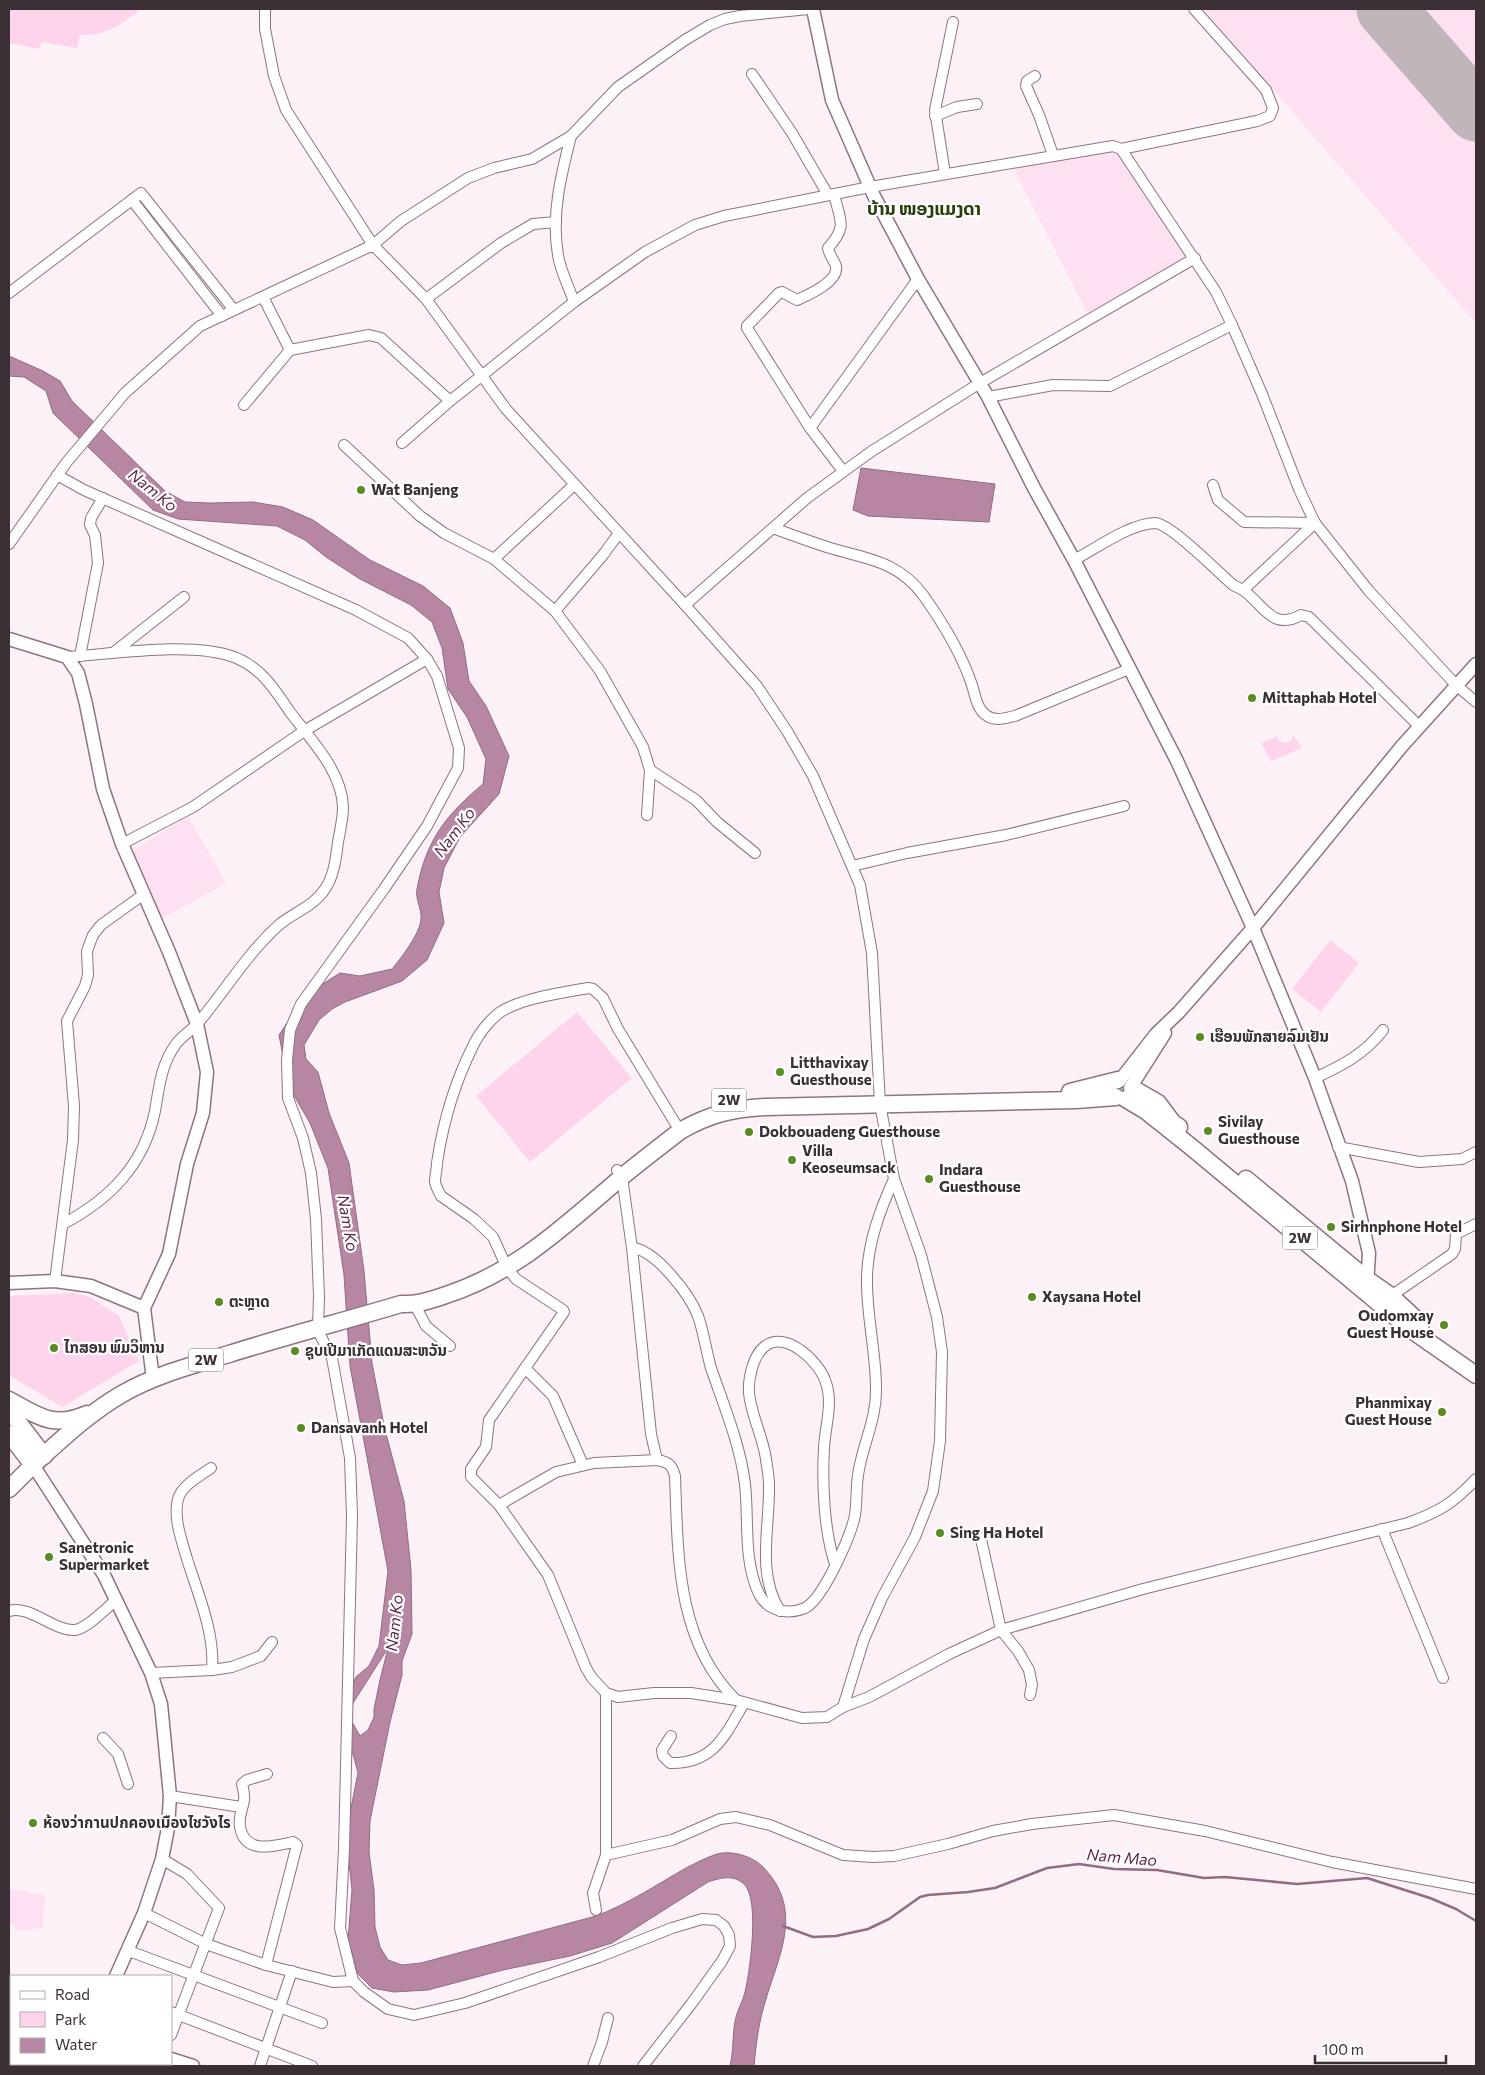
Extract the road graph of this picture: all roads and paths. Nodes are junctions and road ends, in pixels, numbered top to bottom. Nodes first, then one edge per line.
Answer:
1 (265, 9) edge
2 (808, 9) edge
3 (813, 9) edge
4 (1194, 9) edge
5 (953, 22) dead end
6 (752, 74) dead end
7 (1035, 76) dead end
8 (977, 104) dead end
9 (936, 116) junction
10 (571, 136) junction
11 (1121, 149) junction
12 (1054, 155) junction
13 (945, 174) junction
14 (870, 187) junction
15 (831, 194) junction
16 (132, 200) junction
17 (556, 222) junction
18 (374, 245) junction
19 (1195, 258) junction
20 (918, 279) junction
21 (9, 293) edge
22 (263, 297) junction
23 (426, 299) junction
24 (574, 302) junction
25 (234, 310) junction
26 (222, 316) junction
27 (1232, 325) junction
28 (290, 350) junction
29 (483, 376) junction
30 (980, 383) junction
31 (988, 397) junction
32 (450, 401) junction
33 (244, 405) dead end
34 (810, 428) junction
35 (402, 443) dead end
36 (344, 445) dead end
37 (844, 471) junction
38 (58, 475) junction
39 (574, 484) junction
40 (1213, 485) dead end
41 (103, 498) junction
42 (1315, 523) junction
43 (773, 528) junction
44 (619, 533) junction
45 (9, 544) edge
46 (494, 559) junction
47 (1074, 560) junction
48 (1242, 590) junction
49 (184, 597) dead end
50 (685, 605) junction
51 (555, 611) junction
52 (9, 639) edge
53 (112, 654) junction
54 (80, 656) junction
55 (67, 657) junction
56 (427, 659) junction
57 (1476, 664) edge
58 (1128, 669) junction
59 (1456, 685) junction
60 (1476, 702) edge
61 (1419, 726) junction
62 (304, 731) junction
63 (650, 770) junction
64 (1124, 806) dead end
65 (647, 815) dead end
66 (122, 844) junction
67 (754, 853) dead end
68 (852, 866) junction
69 (144, 894) junction
70 (1253, 928) junction
71 (197, 1024) junction
72 (1383, 1030) dead end
73 (1315, 1078) junction
74 (1124, 1088) junction
75 (880, 1100) junction
76 (678, 1127) junction
77 (1338, 1147) junction
78 (1476, 1152) edge
79 (619, 1174) junction
80 (894, 1179) junction
81 (63, 1224) junction
82 (1476, 1224) edge
83 (632, 1248) junction
84 (505, 1264) junction
85 (55, 1281) junction
86 (9, 1283) edge
87 (1367, 1286) junction
88 (1387, 1301) junction
89 (402, 1305) junction
90 (144, 1308) junction
91 (318, 1326) junction
92 (450, 1346) dead end
93 (1476, 1363) edge
94 (524, 1368) junction
95 (1476, 1375) edge
96 (153, 1379) junction
97 (9, 1400) edge
98 (98, 1409) junction
99 (9, 1410) edge
100 (9, 1434) edge
101 (657, 1460) junction
102 (38, 1461) junction
103 (583, 1465) junction
104 (211, 1468) dead end
105 (1476, 1479) edge
106 (9, 1489) edge
107 (499, 1505) junction
108 (1382, 1528) junction
109 (981, 1539) dead end
110 (835, 1564) junction
111 (116, 1600) junction
112 (9, 1611) edge
113 (780, 1611) junction
114 (1002, 1630) junction
115 (272, 1642) dead end
116 (212, 1670) junction
117 (150, 1673) junction
118 (1443, 1678) dead end
119 (606, 1693) junction
120 (1030, 1695) dead end
121 (740, 1702) junction
122 (843, 1707) junction
123 (671, 1736) dead end
124 (103, 1738) dead end
125 (267, 1774) dead end
126 (128, 1784) dead end
127 (170, 1796) junction
128 (241, 1807) junction
129 (606, 1855) junction
130 (162, 1859) junction
131 (1476, 1889) edge
132 (596, 1910) dead end
133 (144, 1913) junction
134 (206, 1944) junction
135 (129, 1951) junction
136 (266, 1965) junction
137 (292, 1971) junction
138 (117, 1975) edge
139 (194, 1976) junction
140 (353, 1981) junction
141 (279, 2008) junction
142 (175, 2013) edge
143 (608, 2018) dead end
144 (322, 2023) dead end
145 (172, 2030) edge
146 (265, 2048) junction
147 (172, 2059) edge
148 (193, 2066) edge
149 (260, 2066) edge
150 (312, 2066) edge
151 (593, 2066) edge
152 (643, 2066) edge

1 - 18 street
2 - 10 street
3 - 14 street
4 - 11 street
5 - 9 street
6 - 15 street
7 - 12 street
8 - 9 street
9 - 13 street
10 - 17 street
10 - 18 street
11 - 12 street
11 - 19 street
12 - 13 street
13 - 14 street
14 - 15 street
14 - 20 street
15 - 24 street
15 - 34 street
16 - 21 street
16 - 25 street
16 - 26 street
17 - 23 street
17 - 24 street
18 - 22 street
18 - 23 street
19 - 27 street
19 - 30 street
20 - 30 street
20 - 34 street
22 - 25 street
22 - 28 street
23 - 29 street
24 - 29 street
25 - 26 street
26 - 38 street
27 - 31 street
27 - 42 street
28 - 32 street
28 - 33 street
29 - 32 street
29 - 39 street
30 - 31 street
30 - 37 street
31 - 47 street
32 - 35 street
34 - 37 street
36 - 46 street
37 - 43 street
38 - 41 street
38 - 45 street
39 - 44 street
39 - 46 street
40 - 42 street
41 - 54 street
41 - 56 street
42 - 48 street
42 - 59 street
43 - 50 street
43 - 58 street
44 - 50 street
44 - 51 street
46 - 51 street
47 - 48 street
47 - 58 street
48 - 61 street
49 - 53 street
50 - 68 street
51 - 63 street
52 - 55 street
53 - 54 street
53 - 62 street
54 - 55 street
55 - 66 street
56 - 62 street
56 - 91 street
57 - 59 street
58 - 70 street
59 - 60 street
59 - 61 street
61 - 70 street
62 - 66 street
62 - 71 street
63 - 65 street
63 - 67 street
64 - 68 street
66 - 69 street
68 - 75 street
69 - 71 street
69 - 81 street
70 - 73 street
70 - 74 street
71 - 81 street
71 - 90 street
72 - 73 street
73 - 77 street
74 - 75 main road, 2W
74 - 87 main road, 2W
75 - 76 main road, 2W
75 - 80 street
76 - 79 main road, 2W
76 - 84 street
77 - 78 street
77 - 87 street
79 - 83 street
79 - 84 main road, 2W
80 - 110 street
80 - 122 street
81 - 85 street
82 - 88 street
83 - 101 street
83 - 113 street
84 - 89 main road, 2W
84 - 94 street
85 - 86 street
85 - 90 street
87 - 88 main road, 2W
88 - 93 main road, 2W
88 - 95 main road, 2W
89 - 91 main road, 2W
89 - 92 street
90 - 96 street
91 - 96 main road, 2W
91 - 140 street
94 - 103 street
94 - 107 street
96 - 98 main road, 2W
97 - 98 main road
98 - 102 main road, 2W
99 - 102 main road
100 - 102 main road
101 - 103 street
101 - 121 street
102 - 106 main road
102 - 111 street
103 - 107 street
104 - 116 street
105 - 108 street
107 - 119 street
108 - 114 street
108 - 118 street
109 - 114 street
110 - 113 street
110 - 113 street
111 - 112 street
111 - 117 street
114 - 120 street
114 - 122 street
115 - 116 street
116 - 117 street
117 - 127 street
119 - 121 street
119 - 129 street
121 - 122 street
121 - 123 street
124 - 126 street
125 - 128 street
127 - 128 street
127 - 130 street
128 - 136 street
129 - 131 street
129 - 132 street
130 - 133 street
130 - 134 street
133 - 134 street
133 - 135 street
134 - 136 street
134 - 139 street
135 - 138 street
135 - 139 street
136 - 137 street
137 - 140 street
137 - 141 street
139 - 141 street
139 - 142 street
140 - 152 street
141 - 144 street
141 - 146 street
142 - 145 street
142 - 146 street
143 - 151 street
146 - 149 street
146 - 150 street
147 - 148 street

